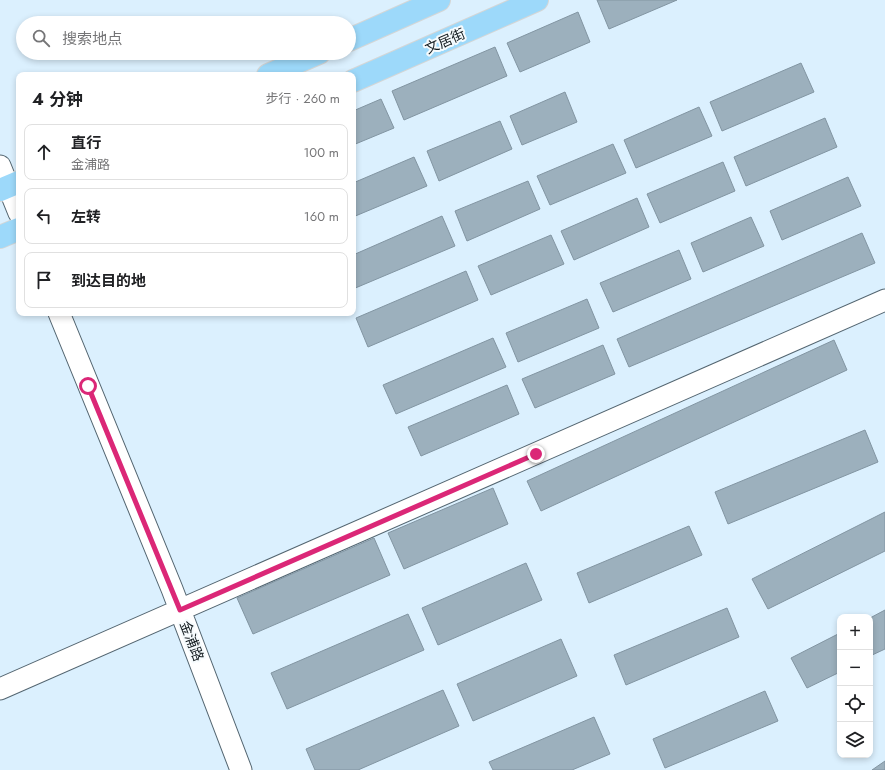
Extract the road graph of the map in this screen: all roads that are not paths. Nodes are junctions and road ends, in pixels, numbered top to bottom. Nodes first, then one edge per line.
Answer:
1 (439, 0) edge
2 (537, 0) edge
3 (356, 37) edge
4 (303, 60) edge
5 (275, 72) edge
6 (356, 80) edge
7 (0, 166) edge
8 (9, 186) edge
9 (16, 205) edge
10 (16, 230) edge
11 (0, 238) edge
12 (885, 300) edge
13 (60, 316) edge
14 (180, 610) junction
15 (0, 689) edge
16 (241, 770) edge

1 - 3 main road
2 - 6 main road, 文居街
4 - 5 main road
7 - 8 street
8 - 9 street
10 - 11 main road
12 - 14 street
13 - 14 street, 金浦路
14 - 15 street
14 - 16 street, 金浦路

